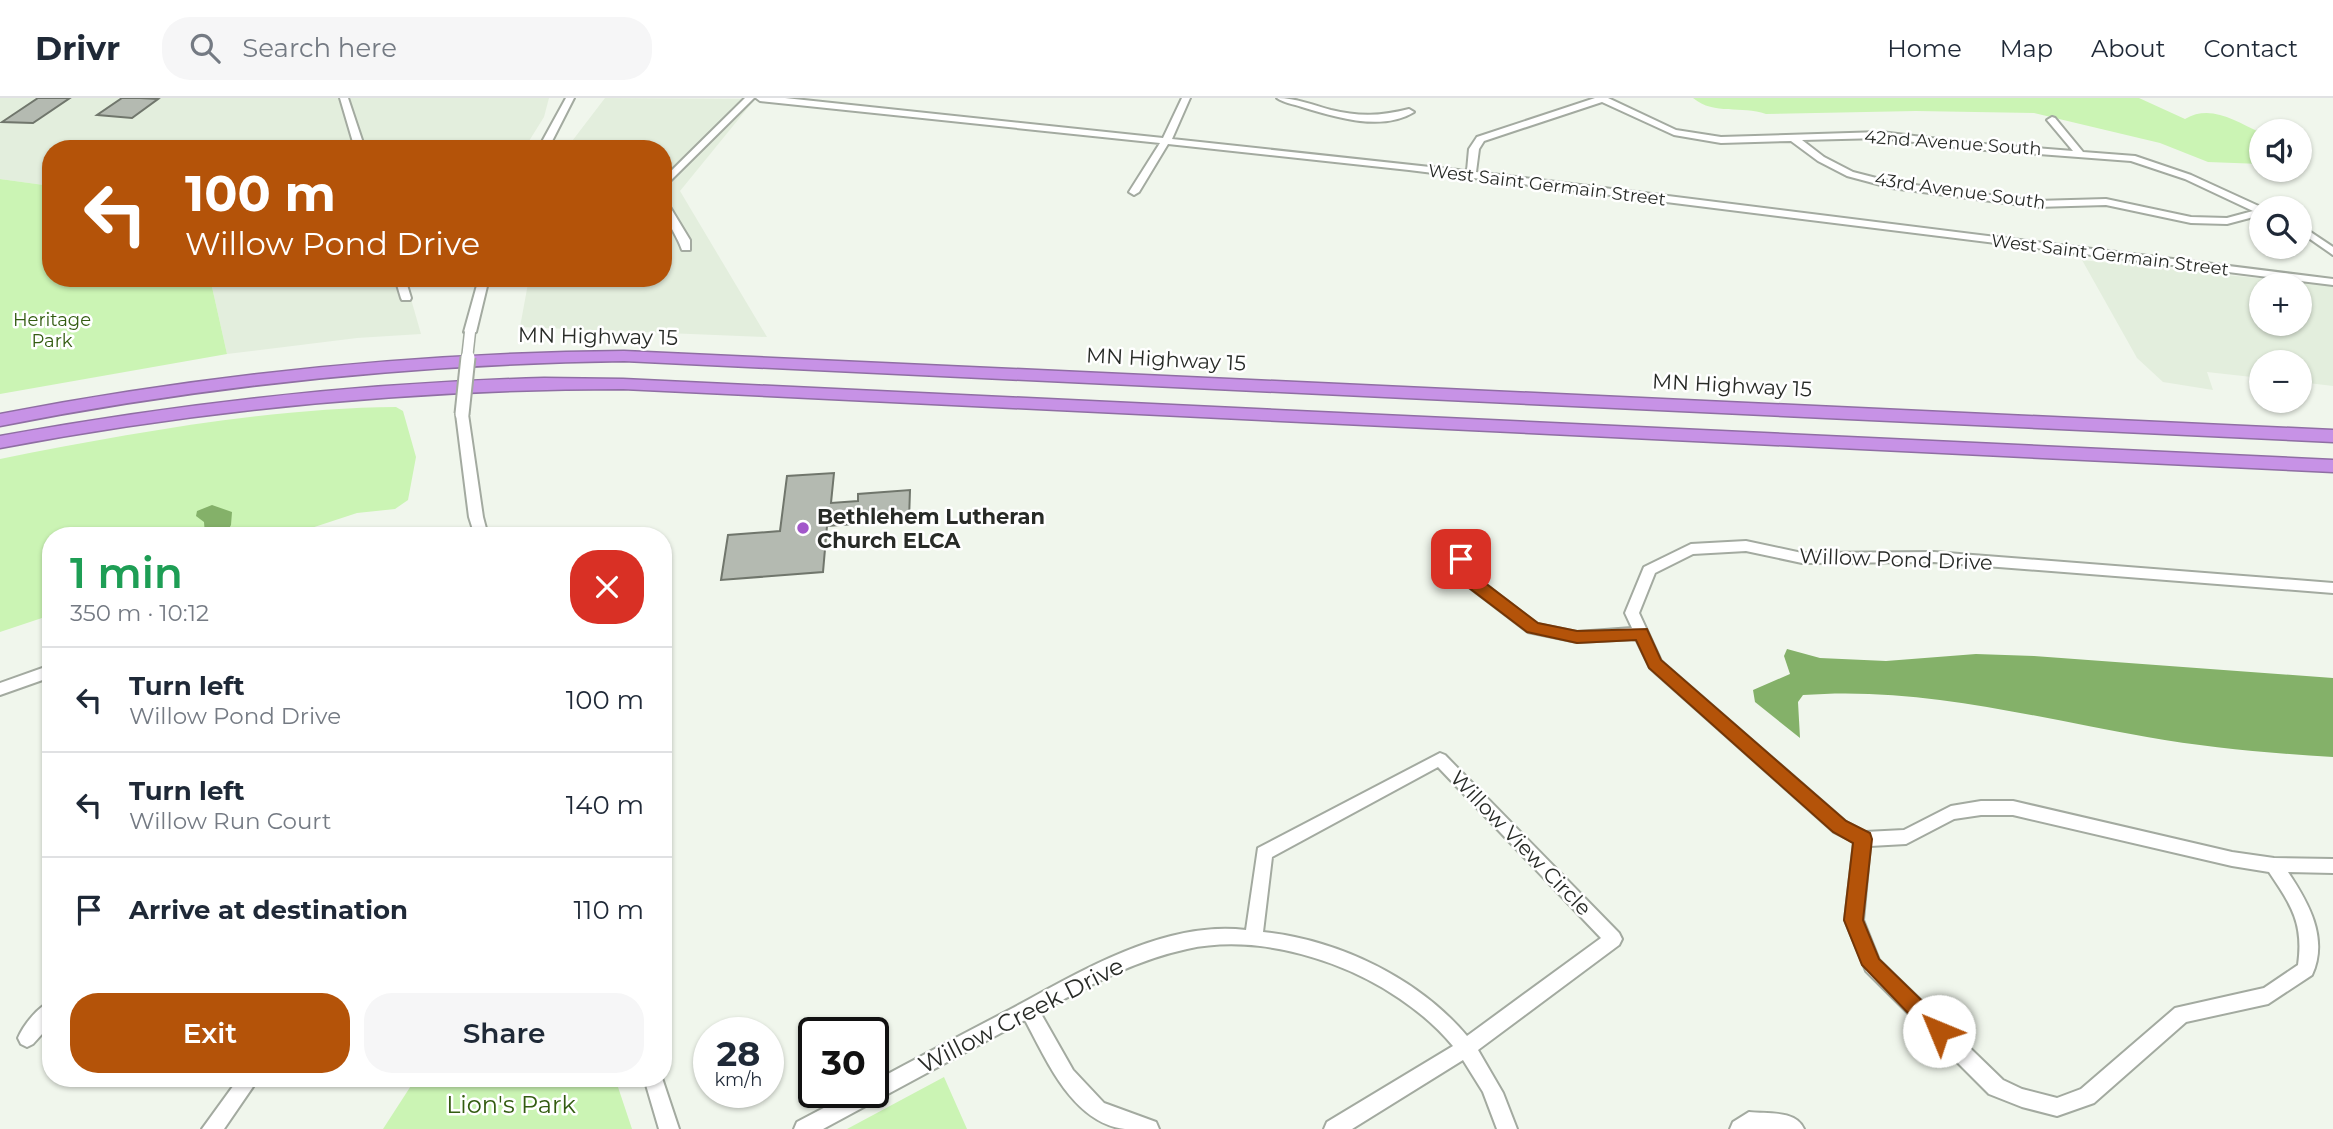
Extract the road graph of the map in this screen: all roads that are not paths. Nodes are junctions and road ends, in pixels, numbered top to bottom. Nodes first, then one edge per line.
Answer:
1 (344, 98) edge
2 (570, 98) edge
3 (750, 98) edge
4 (760, 98) edge
5 (1186, 98) edge
6 (1280, 98) edge
7 (1602, 98) edge
8 (1409, 111) dead end
9 (2052, 120) dead end
10 (1793, 138) junction
11 (1167, 139) junction
12 (357, 140) edge
13 (548, 140) edge
14 (2079, 152) junction
15 (1471, 175) junction
16 (672, 177) edge
17 (1134, 192) dead end
18 (2249, 205) edge
19 (2249, 215) edge
20 (672, 219) edge
21 (2312, 237) edge
22 (686, 248) dead end
23 (2333, 252) edge
24 (2333, 282) edge
25 (403, 287) edge
26 (482, 287) edge
27 (406, 298) dead end
28 (0, 420) edge
29 (2333, 436) edge
30 (0, 442) edge
31 (2333, 466) edge
32 (480, 527) edge
33 (1453, 539) dead end
34 (2333, 589) edge
35 (1641, 634) junction
36 (42, 674) edge
37 (0, 689) edge
38 (1863, 839) junction
39 (2274, 866) junction
40 (2333, 866) edge
41 (1254, 937) junction
42 (1028, 1009) junction
43 (42, 1020) edge
44 (27, 1038) dead end
45 (1465, 1049) junction
46 (243, 1087) edge
47 (656, 1087) edge
48 (212, 1129) edge
49 (669, 1129) edge
50 (804, 1129) edge
51 (1149, 1129) edge
52 (1334, 1129) edge
53 (1507, 1129) edge
54 (1740, 1129) edge
55 (1794, 1129) edge

1 - 12 street
2 - 13 street
3 - 16 street
4 - 11 street, West Saint Germain Street
5 - 11 street
6 - 8 street
7 - 10 street, 42nd Avenue South
7 - 15 street
9 - 14 street
10 - 14 street, 42nd Avenue South
10 - 19 street, 43rd Avenue South
11 - 15 street, West Saint Germain Street
11 - 17 street
14 - 18 street, 42nd Avenue South
15 - 24 street, West Saint Germain Street
20 - 22 street
21 - 23 street
25 - 27 street
26 - 32 street, bridge
28 - 29 highway, MN Highway 15
30 - 31 highway
33 - 35 street
34 - 35 street, Willow Pond Drive
35 - 38 street, Willow Pond Drive
36 - 37 street
38 - 39 street
38 - 39 street
39 - 40 street
41 - 42 street, Willow Creek Drive
41 - 45 street, Willow Creek Drive
41 - 45 street, Willow View Circle
42 - 50 street, Willow Creek Drive
42 - 51 street
43 - 44 street
45 - 52 street
45 - 53 street, Willow Creek Drive
46 - 48 street
47 - 49 street
54 - 55 street

